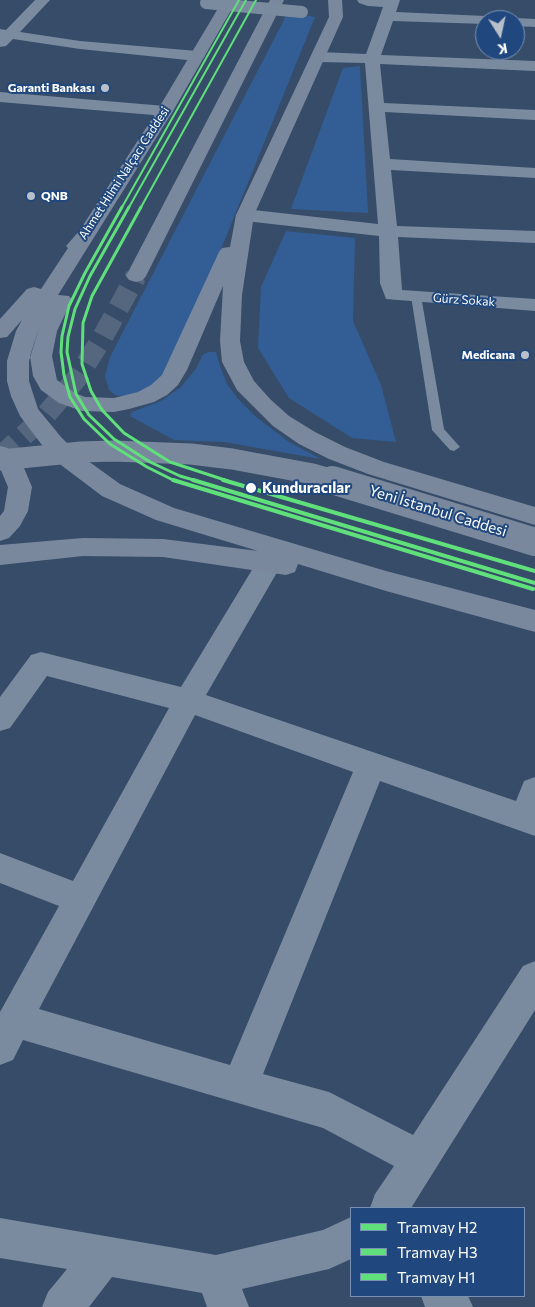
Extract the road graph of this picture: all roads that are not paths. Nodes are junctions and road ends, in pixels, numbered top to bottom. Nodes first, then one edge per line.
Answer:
1 (43, 0) edge
2 (230, 0) edge
3 (277, 0) edge
4 (335, 0) edge
5 (364, 0) edge
6 (206, 3) dead end
7 (391, 6) edge
8 (302, 12) dead end
9 (475, 19) edge
10 (4, 37) edge
11 (197, 56) junction
12 (319, 57) junction
13 (372, 58) junction
14 (535, 66) edge
15 (0, 97) edge
16 (377, 107) junction
17 (165, 110) junction
18 (535, 115) edge
19 (381, 164) junction
20 (535, 173) edge
21 (245, 215) junction
22 (388, 231) junction
23 (87, 233) junction
24 (535, 237) edge
25 (136, 276) tunnel mouth
26 (416, 296) junction
27 (535, 305) edge
28 (0, 332) edge
29 (454, 447) dead end
30 (0, 454) edge
31 (0, 460) edge
32 (535, 516) edge
33 (0, 532) edge
34 (535, 542) edge
35 (0, 555) edge
36 (270, 562) junction
37 (386, 581) junction
38 (535, 621) edge
39 (188, 701) junction
40 (0, 719) edge
41 (371, 765) junction
42 (535, 791) edge
43 (530, 820) edge
44 (0, 868) edge
45 (80, 899) junction
46 (535, 978) edge
47 (7, 1034) edge
48 (240, 1086) junction
49 (420, 1159) junction
50 (390, 1207) edge
51 (0, 1238) edge
52 (350, 1238) edge
53 (103, 1256) junction
54 (222, 1291) edge
55 (442, 1297) edge
56 (63, 1307) edge
57 (452, 1307) edge

1 - 10 street
2 - 11 main road, Ahmet Hilmi Nalçacı Caddesi
3 - 25 main road
4 - 12 main road
5 - 7 street
6 - 8 street, bridge
7 - 9 street
7 - 13 street
10 - 11 street
11 - 17 main road, Ahmet Hilmi Nalçacı Caddesi
12 - 13 street
12 - 21 main road
13 - 14 street
13 - 16 street
15 - 17 street
16 - 18 street
16 - 19 street
17 - 23 main road, Ahmet Hilmi Nalçacı Caddesi
19 - 20 street
19 - 22 street
21 - 22 street
21 - 23 main road
21 - 32 main road
22 - 24 street
22 - 26 street, Gürz Sokak
23 - 28 main road, Ahmet Hilmi Nalçacı Caddesi
23 - 37 main road
26 - 27 street, Gürz Sokak
26 - 29 lane
30 - 33 main road
31 - 34 main road, Yeni İstanbul Caddesi, bridge
35 - 36 main road
36 - 37 main road
36 - 39 street
37 - 38 main road
39 - 40 street
39 - 41 street
39 - 45 street
41 - 43 street
41 - 48 street
42 - 43 street
44 - 45 street
45 - 47 street
46 - 49 street
47 - 48 street
48 - 49 street
49 - 50 street
51 - 53 street
52 - 54 street
53 - 54 street
53 - 56 street
55 - 57 street

